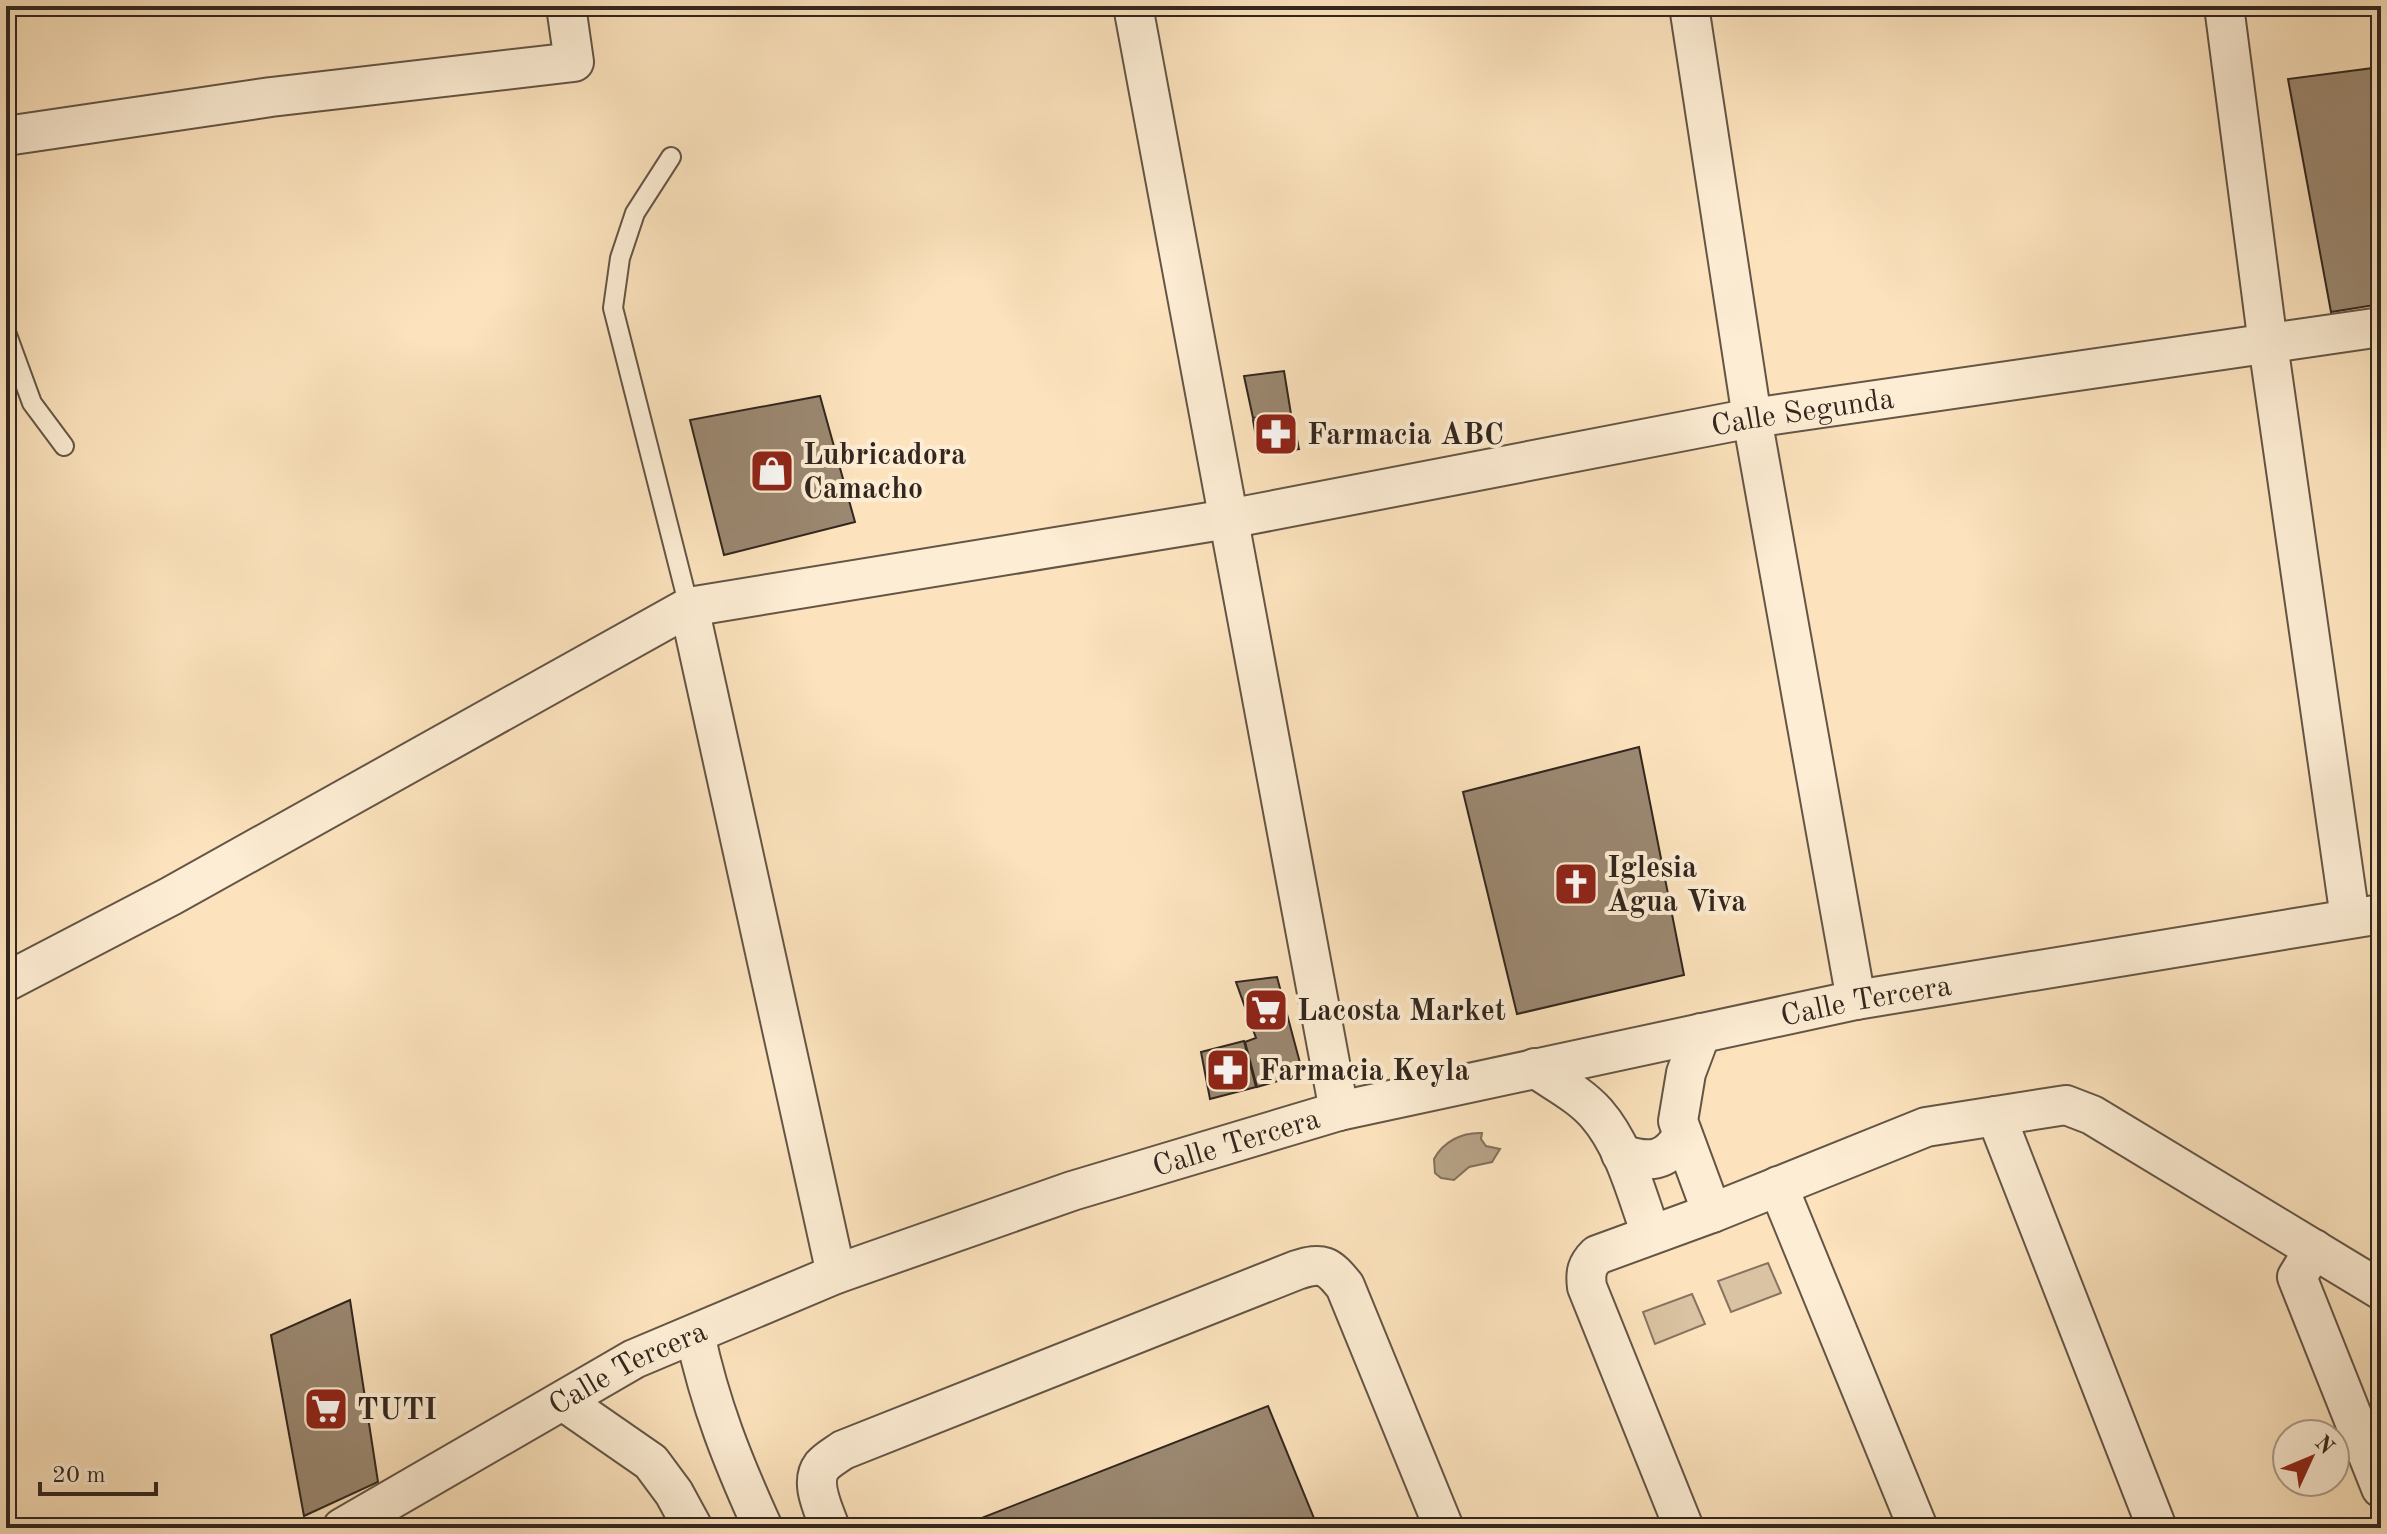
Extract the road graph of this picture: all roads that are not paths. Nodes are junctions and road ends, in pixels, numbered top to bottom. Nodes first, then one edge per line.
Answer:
1 (566, 6) edge
2 (1133, 6) edge
3 (1689, 6) edge
4 (2224, 6) edge
5 (6, 136) edge
6 (671, 157) dead end
7 (2381, 327) edge
8 (6, 332) edge
9 (2268, 344) junction
10 (1752, 418) junction
11 (64, 446) dead end
12 (1228, 519) junction
13 (689, 607) junction
14 (2365, 916) edge
15 (6, 982) edge
16 (1856, 1000) junction
17 (1701, 1033) junction
18 (1535, 1068) junction
19 (1339, 1111) junction
20 (1996, 1116) junction
21 (1682, 1136) junction
22 (1621, 1154) junction
23 (1778, 1186) junction
24 (1712, 1213) junction
25 (1651, 1234) junction
26 (2314, 1249) junction
27 (836, 1274) junction
28 (2381, 1290) edge
29 (695, 1334) junction
30 (563, 1401) junction
31 (744, 1487) junction
32 (2381, 1488) edge
33 (688, 1520) edge
34 (342, 1528) edge
35 (763, 1528) edge
36 (830, 1528) edge
37 (1444, 1528) edge
38 (1684, 1528) edge
39 (1918, 1528) edge
40 (2157, 1528) edge

1 - 5 street
2 - 12 street
3 - 10 street
4 - 9 street
6 - 13 lane
7 - 9 street, Calle Segunda
8 - 11 lane
9 - 10 street, Calle Segunda
9 - 14 street
10 - 12 street, Calle Segunda
10 - 16 street
12 - 13 street, Calle Segunda
12 - 19 street
13 - 15 street, Calle Segunda
13 - 27 street
14 - 16 street, Calle Tercera
16 - 17 street, Calle Tercera
17 - 18 street, Calle Tercera
17 - 21 street
18 - 19 street, Calle Tercera
18 - 22 street
19 - 27 street, Calle Tercera
20 - 23 street
20 - 26 street
20 - 40 street
21 - 22 street
21 - 24 street
22 - 25 street
23 - 24 street
23 - 39 street
24 - 25 street
25 - 38 street
26 - 28 street
26 - 32 street
27 - 29 street, Calle Tercera
29 - 30 street, Calle Tercera
29 - 31 street
30 - 33 street
30 - 34 street, Calle Tercera
31 - 33 street
31 - 35 street
36 - 37 street

